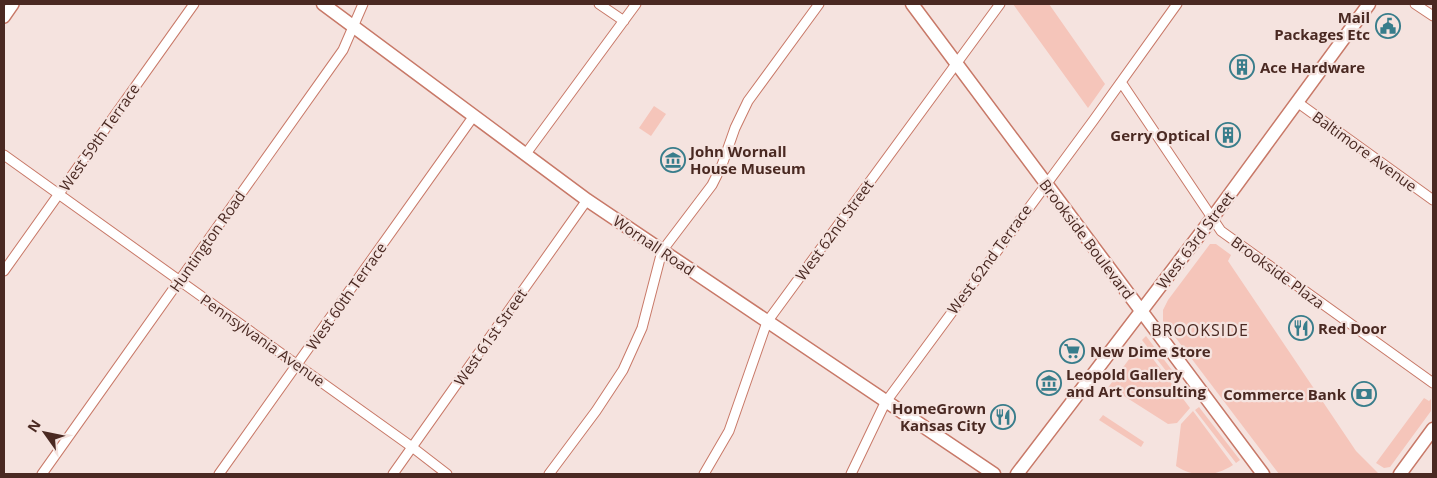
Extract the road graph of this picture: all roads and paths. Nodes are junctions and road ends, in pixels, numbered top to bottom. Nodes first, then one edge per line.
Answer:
1 (13, 4) edge
2 (194, 4) edge
3 (323, 4) edge
4 (363, 4) edge
5 (599, 4) edge
6 (636, 4) edge
7 (819, 4) edge
8 (912, 4) edge
9 (1000, 4) edge
10 (1176, 4) edge
11 (1369, 4) edge
12 (1415, 4) edge
13 (1433, 16) edge
14 (4, 17) edge
15 (624, 21) junction
16 (354, 28) junction
17 (957, 63) junction
18 (1121, 82) junction
19 (1297, 102) junction
20 (473, 117) junction
21 (4, 155) edge
22 (525, 155) junction
23 (1045, 183) junction
24 (58, 194) junction
25 (588, 200) junction
26 (1433, 200) edge
27 (1213, 217) junction
28 (662, 251) junction
29 (4, 271) edge
30 (179, 281) junction
31 (1141, 311) junction
32 (767, 322) junction
33 (297, 365) junction
34 (1433, 383) edge
35 (884, 402) junction
36 (1433, 429) edge
37 (412, 447) junction
38 (42, 474) edge
39 (219, 474) edge
40 (393, 474) edge
41 (447, 474) edge
42 (549, 474) edge
43 (704, 474) edge
44 (851, 474) edge
45 (994, 474) edge
46 (1017, 474) edge
47 (1263, 474) edge
48 (1400, 474) edge

1 - 14 street
2 - 24 street, West 59th Terrace
3 - 16 main road, Wornall Road
4 - 16 street, Huntington Road
5 - 15 street
6 - 15 street
7 - 28 street
8 - 17 main road, Brookside Boulevard
9 - 17 street, West 62nd Street
10 - 18 street, West 62nd Terrace
11 - 19 main road, West 63rd Street
12 - 13 street
15 - 22 street
16 - 20 main road, Wornall Road
16 - 30 street, Huntington Road
17 - 23 main road, Brookside Boulevard
17 - 32 street, West 62nd Street
18 - 23 street, West 62nd Terrace
18 - 27 street, Brookside Plaza
19 - 26 street, Baltimore Avenue
19 - 27 main road, West 63rd Street
20 - 22 main road, Wornall Road
20 - 33 street, West 60th Terrace
21 - 24 street, Pennsylvania Avenue
22 - 25 main road, Wornall Road
23 - 31 main road, Brookside Boulevard
23 - 35 street, West 62nd Terrace
24 - 29 street, West 59th Terrace
24 - 30 street, Pennsylvania Avenue
25 - 28 main road, Wornall Road
25 - 37 street, West 61st Street
27 - 31 main road, West 63rd Street
27 - 34 street, Brookside Plaza
28 - 32 main road, Wornall Road
28 - 42 street
30 - 33 street, Pennsylvania Avenue
30 - 38 street, Huntington Road
31 - 46 main road, West 63rd Street
31 - 47 main road, Brookside Boulevard
32 - 35 main road, Wornall Road
32 - 43 street, West 62nd Street
33 - 37 street, Pennsylvania Avenue
33 - 39 street, West 60th Terrace
35 - 44 street, West 62nd Terrace
35 - 45 main road, Wornall Road
36 - 48 main road
37 - 40 street, West 61st Street
37 - 41 street, Pennsylvania Avenue

